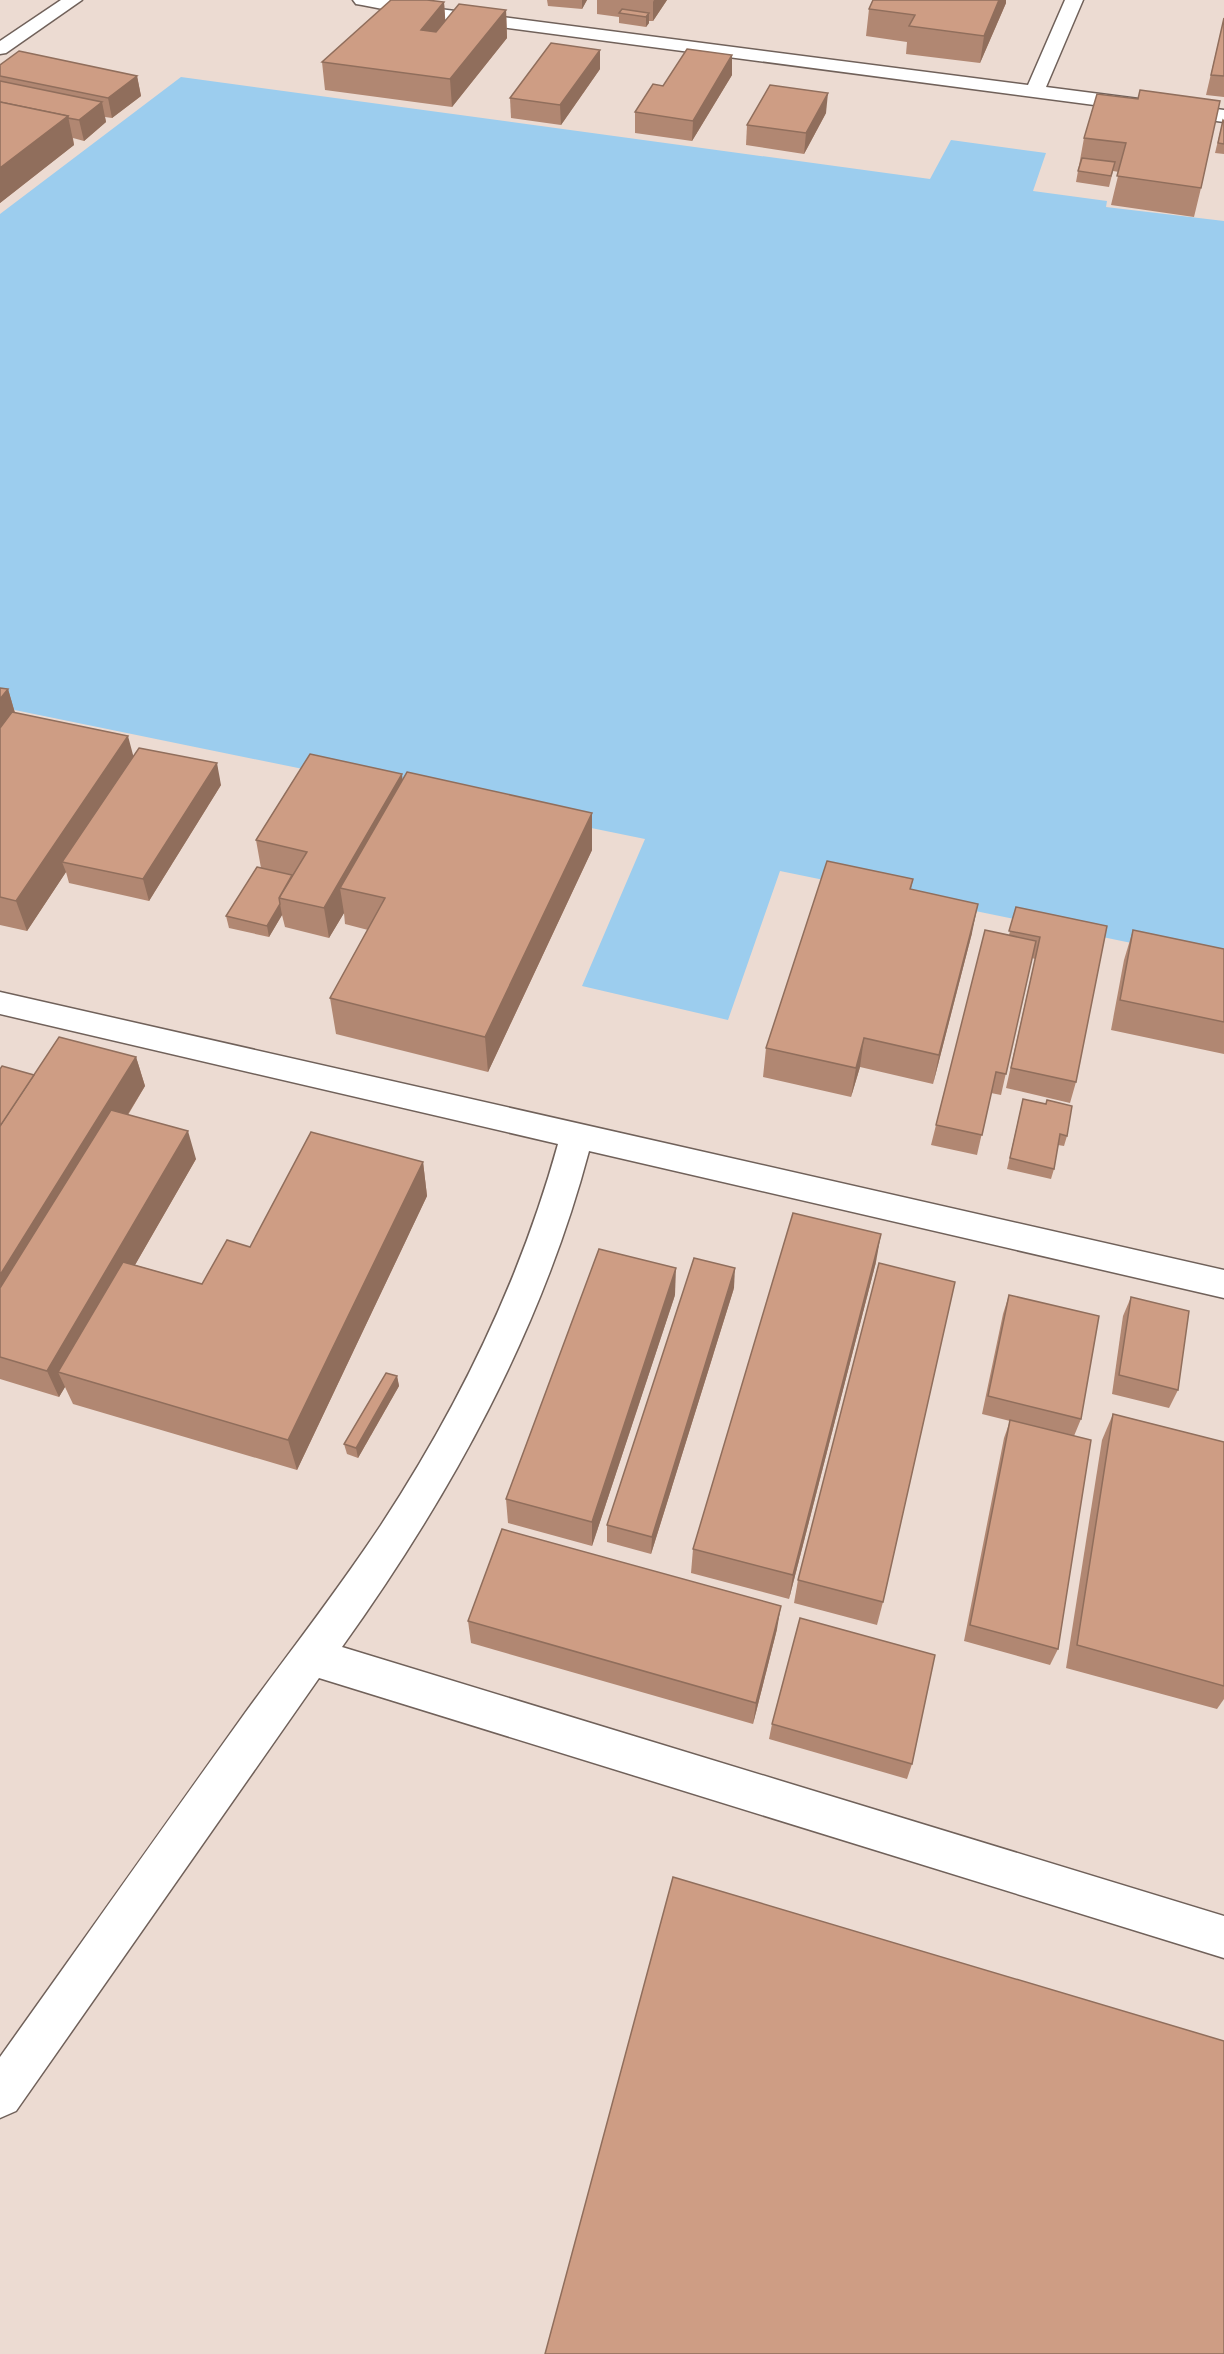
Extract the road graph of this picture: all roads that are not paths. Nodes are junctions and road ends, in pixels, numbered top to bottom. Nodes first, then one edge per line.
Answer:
1 (73, 0) edge
2 (362, 0) edge
3 (1074, 0) edge
4 (0, 49) edge
5 (1035, 91) junction
6 (1224, 116) edge
7 (0, 1003) edge
8 (576, 1137) junction
9 (1224, 1284) edge
10 (310, 1656) junction
11 (1224, 1936) edge
12 (0, 2095) edge

1 - 4 street
2 - 5 street
3 - 5 street
5 - 6 street
7 - 8 street
8 - 9 street
8 - 10 street
10 - 11 street
10 - 12 street

